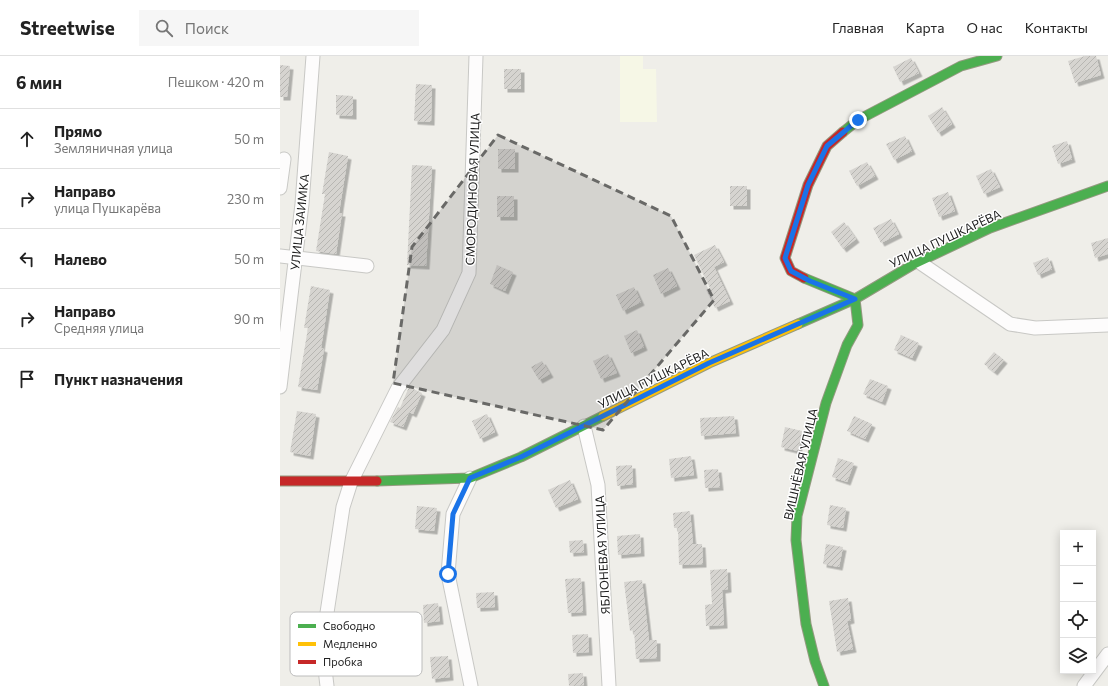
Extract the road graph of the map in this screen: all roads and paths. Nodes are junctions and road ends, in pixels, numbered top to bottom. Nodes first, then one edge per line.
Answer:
1 (313, 56) edge
2 (476, 56) edge
3 (997, 56) edge
4 (284, 159) dead end
5 (1108, 186) edge
6 (280, 188) edge
7 (280, 256) edge
8 (295, 258) junction
9 (919, 262) junction
10 (367, 266) dead end
11 (855, 299) junction
12 (1108, 326) edge
13 (280, 387) edge
14 (584, 426) junction
15 (470, 478) junction
16 (280, 481) edge
17 (351, 482) junction
18 (327, 612) edge
19 (1108, 654) edge
20 (326, 676) edge
21 (327, 686) edge
22 (471, 686) edge
23 (609, 686) edge
24 (824, 686) edge
25 (1084, 686) edge

1 - 8 street, УЛИЦА ЗАИМКА
2 - 17 street, СМОРОДИНОВАЯ УЛИЦА
3 - 11 street
4 - 6 street
5 - 9 street, УЛИЦА ПУШКАРЁВА
7 - 8 street
8 - 10 street
8 - 13 street, УЛИЦА ЗАИМКА
9 - 11 street, УЛИЦА ПУШКАРЁВА
9 - 12 street
11 - 14 street, УЛИЦА ПУШКАРЁВА
11 - 24 street, ВИШНЁВАЯ УЛИЦА
14 - 15 street, УЛИЦА ПУШКАРЁВА
14 - 23 street, ЯБЛОНЕВАЯ УЛИЦА
15 - 17 street, УЛИЦА ПУШКАРЁВА
15 - 22 street
16 - 17 street, УЛИЦА ПУШКАРЁВА
17 - 18 street, СМОРОДИНОВАЯ УЛИЦА
19 - 25 street
20 - 21 street, СМОРОДИНОВАЯ УЛИЦА

